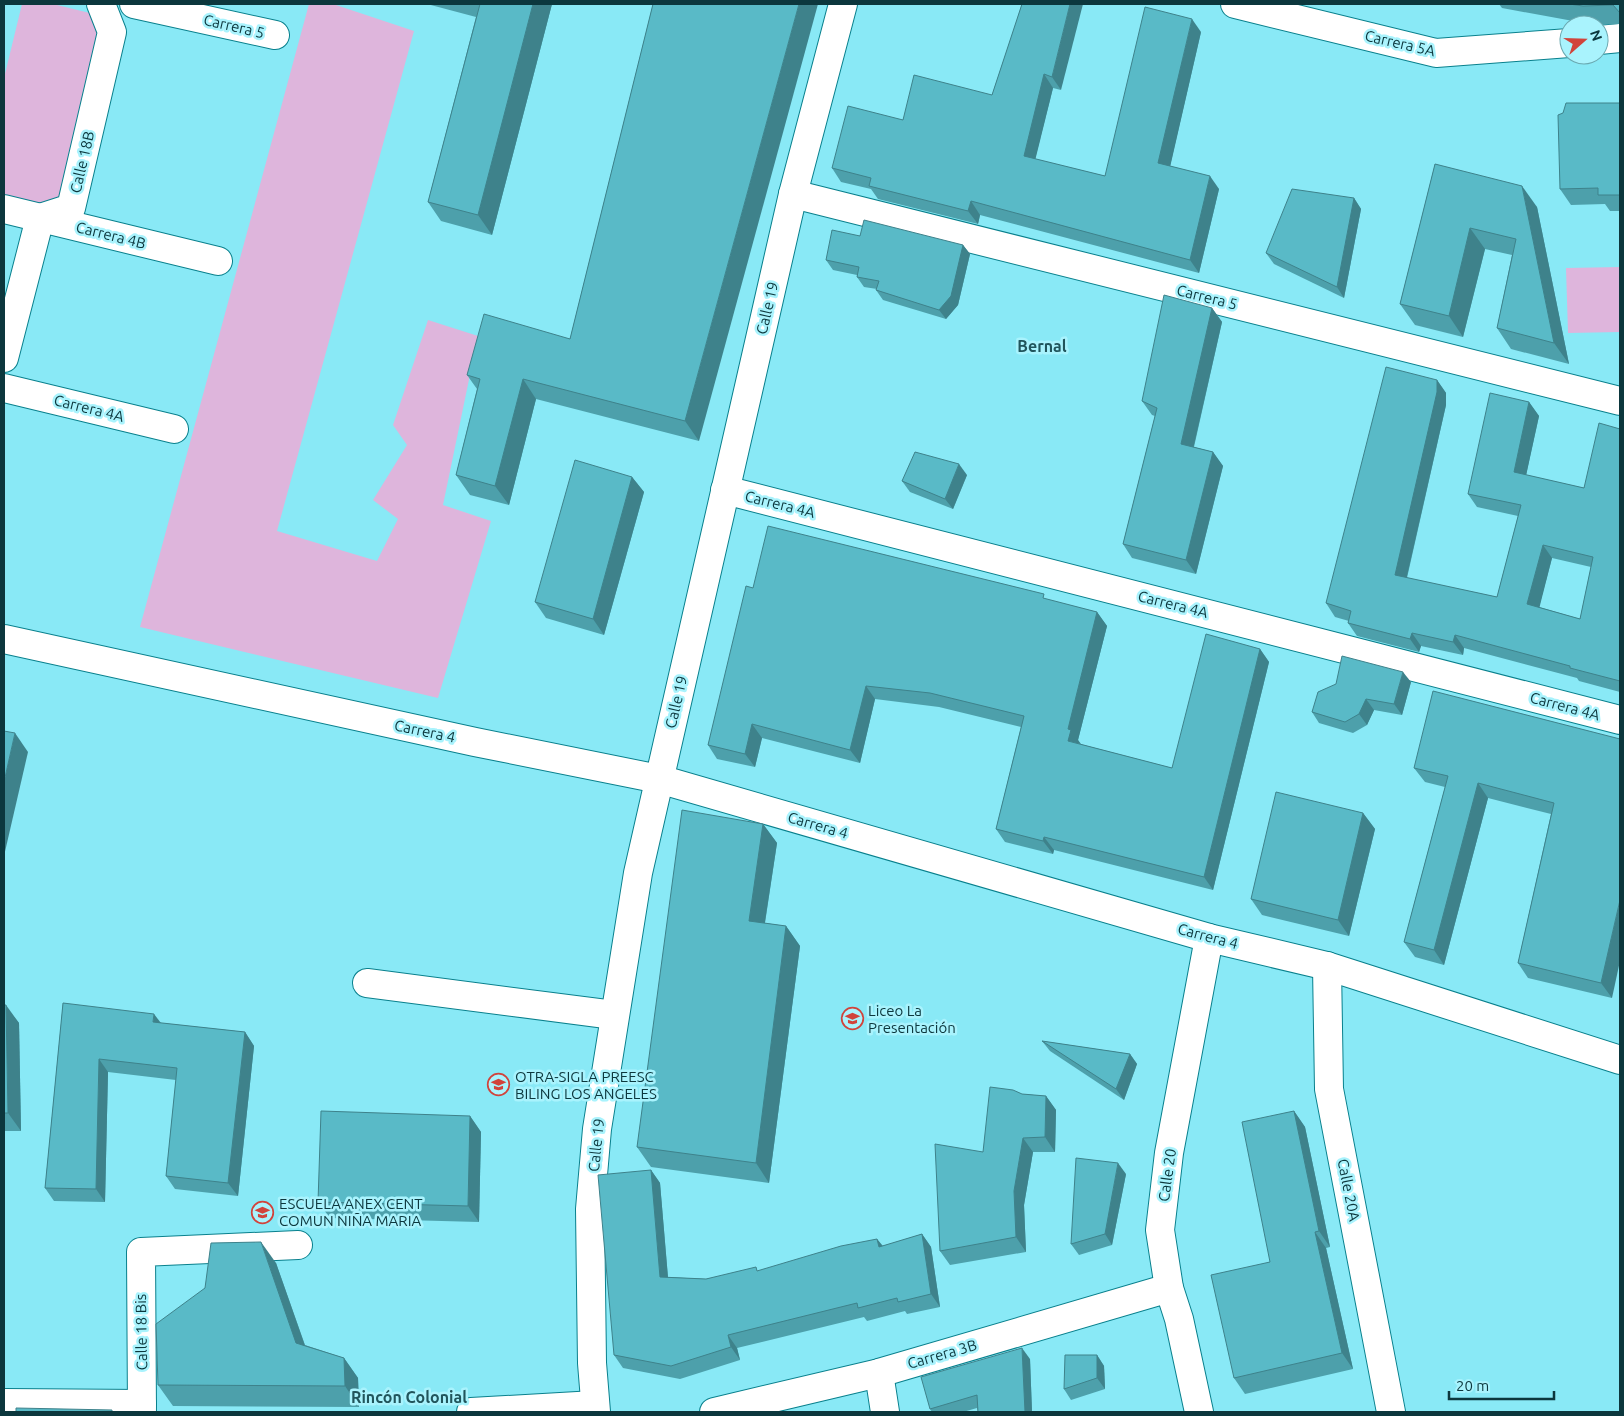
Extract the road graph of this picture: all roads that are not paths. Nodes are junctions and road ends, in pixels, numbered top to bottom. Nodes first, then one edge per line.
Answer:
1 (101, 4) edge
2 (134, 4) edge
3 (843, 4) edge
4 (1235, 4) edge
5 (275, 36) dead end
6 (1559, 43) edge
7 (793, 194) junction
8 (4, 209) edge
9 (40, 218) junction
10 (218, 261) dead end
11 (4, 358) edge
12 (4, 388) edge
13 (1620, 400) edge
14 (174, 429) dead end
15 (725, 490) junction
16 (4, 640) edge
17 (1620, 720) edge
18 (659, 779) junction
19 (1209, 938) junction
20 (1327, 966) junction
21 (367, 983) dead end
22 (614, 1015) junction
23 (1620, 1060) edge
24 (298, 1245) dead end
25 (1169, 1288) junction
26 (879, 1373) junction
27 (4, 1404) edge
28 (142, 1408) edge
29 (596, 1409) edge
30 (471, 1412) edge
31 (714, 1412) edge
32 (885, 1412) edge
33 (1199, 1412) edge
34 (1392, 1412) edge

1 - 9 street, Calle 18B
2 - 5 street, Carrera 5
3 - 7 street, Calle 19
4 - 6 street, Carrera 5A
7 - 13 street, Carrera 5
7 - 15 street, Calle 19
8 - 9 street, Carrera 4B
9 - 10 street, Carrera 4B
9 - 11 street
12 - 14 street, Carrera 4A
15 - 17 street, Carrera 4A
15 - 18 street, Calle 19
16 - 18 street, Carrera 4
18 - 19 street, Carrera 4
18 - 22 street, Calle 19
19 - 20 street, Carrera 4
19 - 25 street, Calle 20
20 - 23 street, Carrera 4
20 - 34 street, Calle 20A
21 - 22 street
22 - 29 street, Calle 19
24 - 28 street, Calle 18 Bis
25 - 26 street, Carrera 3B
25 - 33 street, Calle 20
26 - 31 street, Carrera 3B
26 - 32 street
27 - 28 street
29 - 30 street

